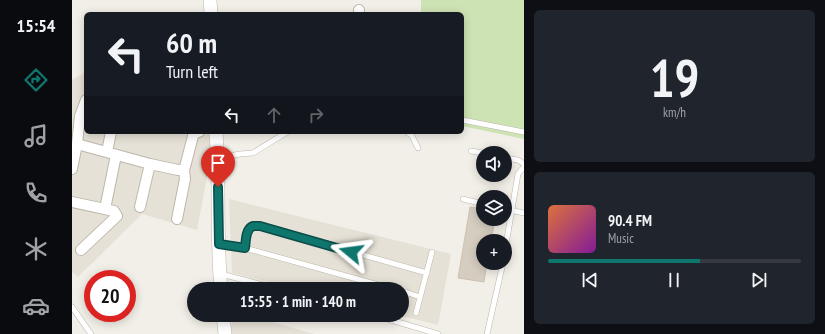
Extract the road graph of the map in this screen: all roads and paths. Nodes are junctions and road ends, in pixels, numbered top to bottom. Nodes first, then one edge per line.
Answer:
1 (210, 0) edge
2 (211, 12) edge
3 (84, 105) edge
4 (464, 120) edge
5 (524, 132) edge
6 (111, 134) edge
7 (194, 134) edge
8 (216, 134) edge
9 (284, 134) edge
10 (410, 134) edge
11 (77, 144) junction
12 (418, 148) dead end
13 (471, 151) dead end
14 (476, 152) edge
15 (112, 154) junction
16 (218, 158) junction
17 (512, 159) edge
18 (150, 164) junction
19 (524, 164) edge
20 (524, 167) edge
21 (72, 169) edge
22 (184, 170) junction
23 (462, 199) dead end
24 (72, 202) edge
25 (476, 202) edge
26 (140, 207) dead end
27 (104, 209) junction
28 (512, 210) joint
29 (524, 213) edge
30 (177, 219) dead end
31 (219, 244) junction
32 (245, 248) junction
33 (81, 250) dead end
34 (432, 252) dead end
35 (501, 270) edge
36 (427, 273) junction
37 (220, 274) junction
38 (221, 282) edge
39 (252, 282) edge
40 (368, 282) edge
41 (409, 293) edge
42 (420, 296) junction
43 (72, 307) edge
44 (416, 313) dead end
45 (224, 322) edge
46 (398, 322) edge
47 (91, 334) edge
48 (225, 334) edge
49 (438, 334) edge
50 (486, 334) edge

1 - 2 street
3 - 11 street
4 - 5 lane
6 - 15 street
7 - 22 street
8 - 16 street
9 - 16 lane
10 - 12 lane
11 - 15 street
11 - 21 street
13 - 14 lane
15 - 18 street
15 - 27 street
16 - 31 street
17 - 19 lane
18 - 22 street
18 - 26 street
20 - 28 lane
22 - 30 street
23 - 25 lane
24 - 27 street
27 - 33 street
28 - 29 lane
31 - 32 lane
31 - 37 street
32 - 36 lane
32 - 40 lane
34 - 36 lane
35 - 50 lane
36 - 42 lane
37 - 38 street
37 - 39 lane
41 - 42 lane
42 - 44 lane
43 - 47 lane
45 - 48 street
46 - 49 lane

